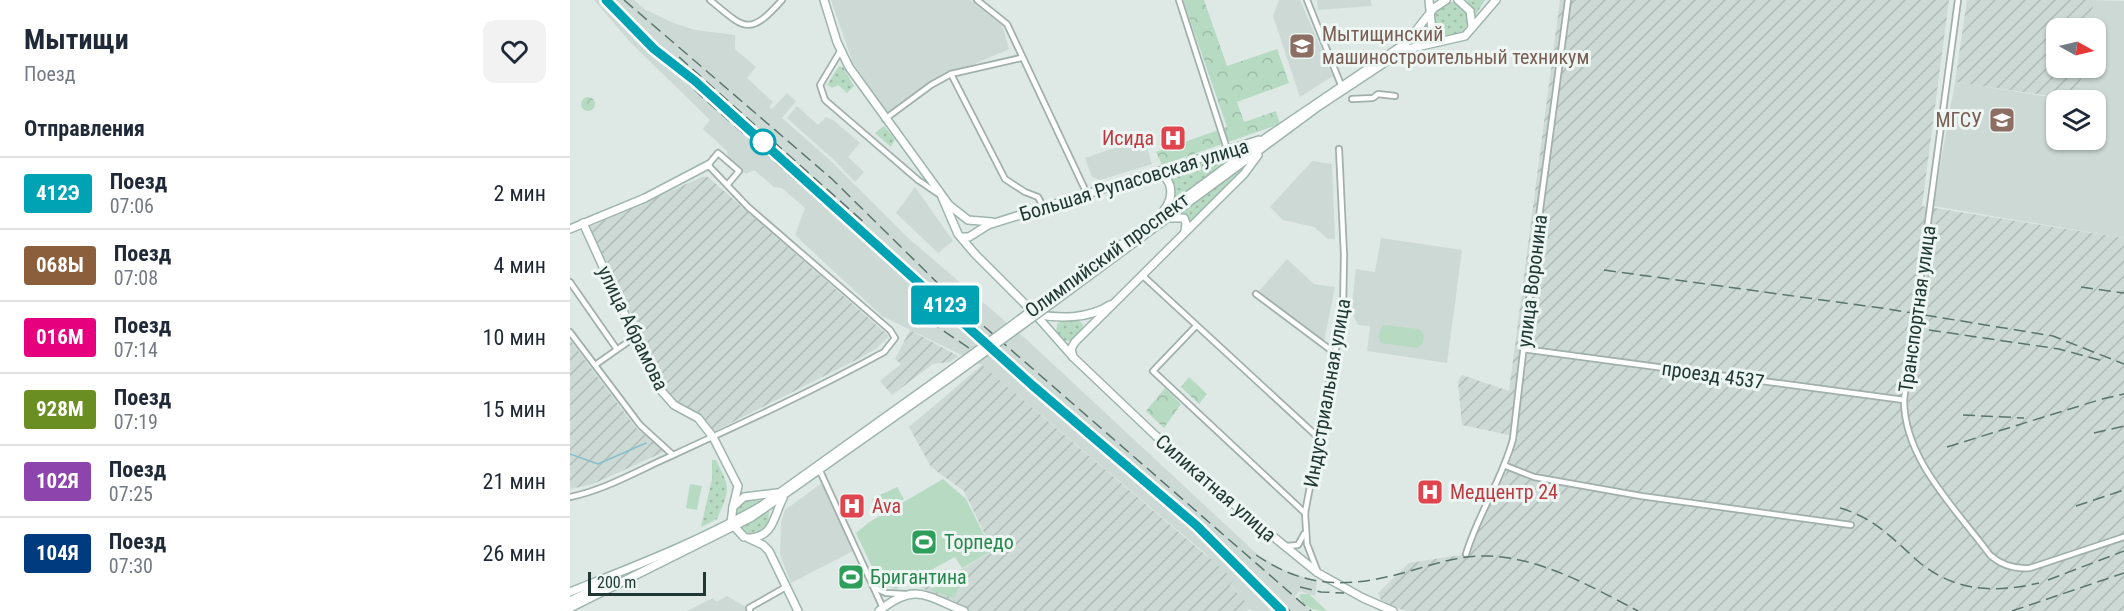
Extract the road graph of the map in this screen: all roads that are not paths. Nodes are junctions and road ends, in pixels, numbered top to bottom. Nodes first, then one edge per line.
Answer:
1 (710, 0) edge
2 (782, 0) edge
3 (824, 0) edge
4 (977, 0) edge
5 (1179, 0) edge
6 (1307, 0) edge
7 (1429, 0) edge
8 (1446, 0) edge
9 (1458, 0) edge
10 (1496, 0) edge
11 (1568, 0) edge
12 (1957, 1) edge
13 (1430, 14) junction
14 (1471, 28) junction
15 (1448, 41) junction
16 (841, 50) junction
17 (1021, 58) junction
18 (951, 74) junction
19 (1341, 85) junction
20 (1395, 96) dead end
21 (1353, 99) dead end
22 (885, 119) junction
23 (1268, 137) junction
24 (1262, 149) junction
25 (1339, 150) dead end
26 (1228, 152) junction
27 (708, 165) junction
28 (1161, 173) junction
29 (728, 184) junction
30 (1088, 196) junction
31 (942, 197) junction
32 (1044, 209) junction
33 (969, 221) junction
34 (1000, 221) junction
35 (1158, 221) junction
36 (583, 223) junction
37 (570, 229) edge
38 (958, 233) junction
39 (974, 233) junction
40 (1184, 233) junction
41 (975, 254) junction
42 (1142, 275) junction
43 (570, 282) edge
44 (1256, 294) dead end
45 (1117, 301) junction
46 (1035, 314) junction
47 (1072, 316) junction
48 (1060, 317) junction
49 (1196, 326) junction
50 (570, 332) edge
51 (1083, 335) junction
52 (635, 337) junction
53 (1055, 338) junction
54 (1075, 342) junction
55 (616, 348) junction
56 (1523, 349) junction
57 (1336, 354) junction
58 (1073, 357) junction
59 (595, 365) junction
60 (946, 377) junction
61 (1904, 400) junction
62 (713, 437) junction
63 (1321, 440) junction
64 (673, 455) junction
65 (1506, 466) junction
66 (820, 471) junction
67 (736, 480) junction
68 (782, 494) junction
69 (756, 495) junction
70 (570, 497) edge
71 (768, 504) junction
72 (732, 509) junction
73 (1305, 513) junction
74 (773, 522) junction
75 (1851, 525) dead end
76 (728, 527) junction
77 (1305, 528) junction
78 (746, 537) junction
79 (2124, 537) edge
80 (1307, 544) junction
81 (1283, 546) junction
82 (769, 551) junction
83 (1466, 554) dead end
84 (1298, 557) junction
85 (641, 565) junction
86 (1318, 573) junction
87 (786, 587) junction
88 (875, 588) junction
89 (570, 592) edge
90 (904, 594) junction
91 (570, 601) edge
92 (881, 609) edge
93 (571, 610) edge
94 (750, 611) edge
95 (798, 611) edge
96 (964, 611) edge
97 (1392, 611) edge

1 - 2 street
3 - 16 main road
4 - 17 street
5 - 26 street
6 - 19 street
7 - 13 main road
8 - 13 main road, Олимпийский проспект
9 - 14 main road
10 - 14 main road, Олимпийский проспект
11 - 56 street, улица Воронина
12 - 61 street, Транспортная улица
13 - 15 main road
13 - 19 main road, Олимпийский проспект
14 - 15 main road, Олимпийский проспект
15 - 24 main road, Олимпийский проспект
16 - 22 main road
16 - 31 street
17 - 18 street
17 - 30 street
18 - 22 street
18 - 32 street
19 - 23 main road, Олимпийский проспект
20 - 21 street
22 - 31 main road
23 - 26 main road, Большая Рупасовская улица
23 - 35 main road, Олимпийский проспект
24 - 35 main road, Олимпийский проспект
24 - 40 main road
25 - 57 street, Индустриальная улица
26 - 28 main road, Большая Рупасовская улица
27 - 29 street
27 - 29 street
27 - 36 main road
28 - 30 main road, Большая Рупасовская улица
28 - 35 main road
29 - 62 street
30 - 32 main road, Большая Рупасовская улица
31 - 33 main road
31 - 38 main road, Силикатная улица
32 - 34 main road, Большая Рупасовская улица
33 - 34 main road
33 - 38 main road
33 - 39 main road
34 - 39 main road
35 - 40 main road
35 - 60 main road, Олимпийский проспект, bridge
36 - 37 main road
36 - 52 main road, улица Абрамова
38 - 39 main road
38 - 41 main road, Силикатная улица
39 - 41 main road
40 - 42 main road
41 - 46 main road, Силикатная улица
42 - 45 main road
42 - 49 street
43 - 55 street
44 - 57 street
45 - 47 main road
45 - 51 main road
46 - 48 main road
46 - 53 main road, Силикатная улица
47 - 48 main road
47 - 51 main road
48 - 53 main road
49 - 63 street
49 - 73 street
50 - 59 street
51 - 54 main road
52 - 55 street
52 - 62 main road, улица Абрамова
53 - 54 main road
53 - 58 main road, Силикатная улица
54 - 58 main road
55 - 59 street
56 - 61 street, проезд 4537
56 - 65 street, улица Воронина
57 - 63 street, Индустриальная улица
58 - 81 main road, Силикатная улица
59 - 64 street
60 - 66 main road, Олимпийский проспект
60 - 68 main road, Олимпийский проспект
61 - 79 street, Транспортная улица
62 - 64 street
62 - 67 main road, улица Абрамова
63 - 73 street, Индустриальная улица
64 - 70 street
65 - 75 street
65 - 83 street, улица Воронина
66 - 68 main road, Олимпийский проспект
66 - 88 street
67 - 69 main road
67 - 72 main road
68 - 69 main road, Олимпийский проспект
68 - 71 main road, Олимпийский проспект
68 - 74 main road
69 - 71 main road
69 - 72 main road, Олимпийский проспект
71 - 74 main road
71 - 76 main road, Олимпийский проспект
72 - 76 main road
73 - 77 street, Индустриальная улица
74 - 78 main road
74 - 82 main road
76 - 78 main road
76 - 85 main road, Олимпийский проспект
76 - 93 main road, Олимпийский проспект
77 - 80 street, Индустриальная улица
77 - 81 street
78 - 82 main road
80 - 84 street
80 - 86 street, Индустриальная улица
81 - 84 main road, Силикатная улица
82 - 87 main road
84 - 86 main road, Силикатная улица
85 - 89 main road
85 - 91 main road
86 - 97 main road, Силикатная улица
87 - 94 street
87 - 95 main road
88 - 90 street
88 - 92 street
90 - 92 main road
90 - 96 main road

